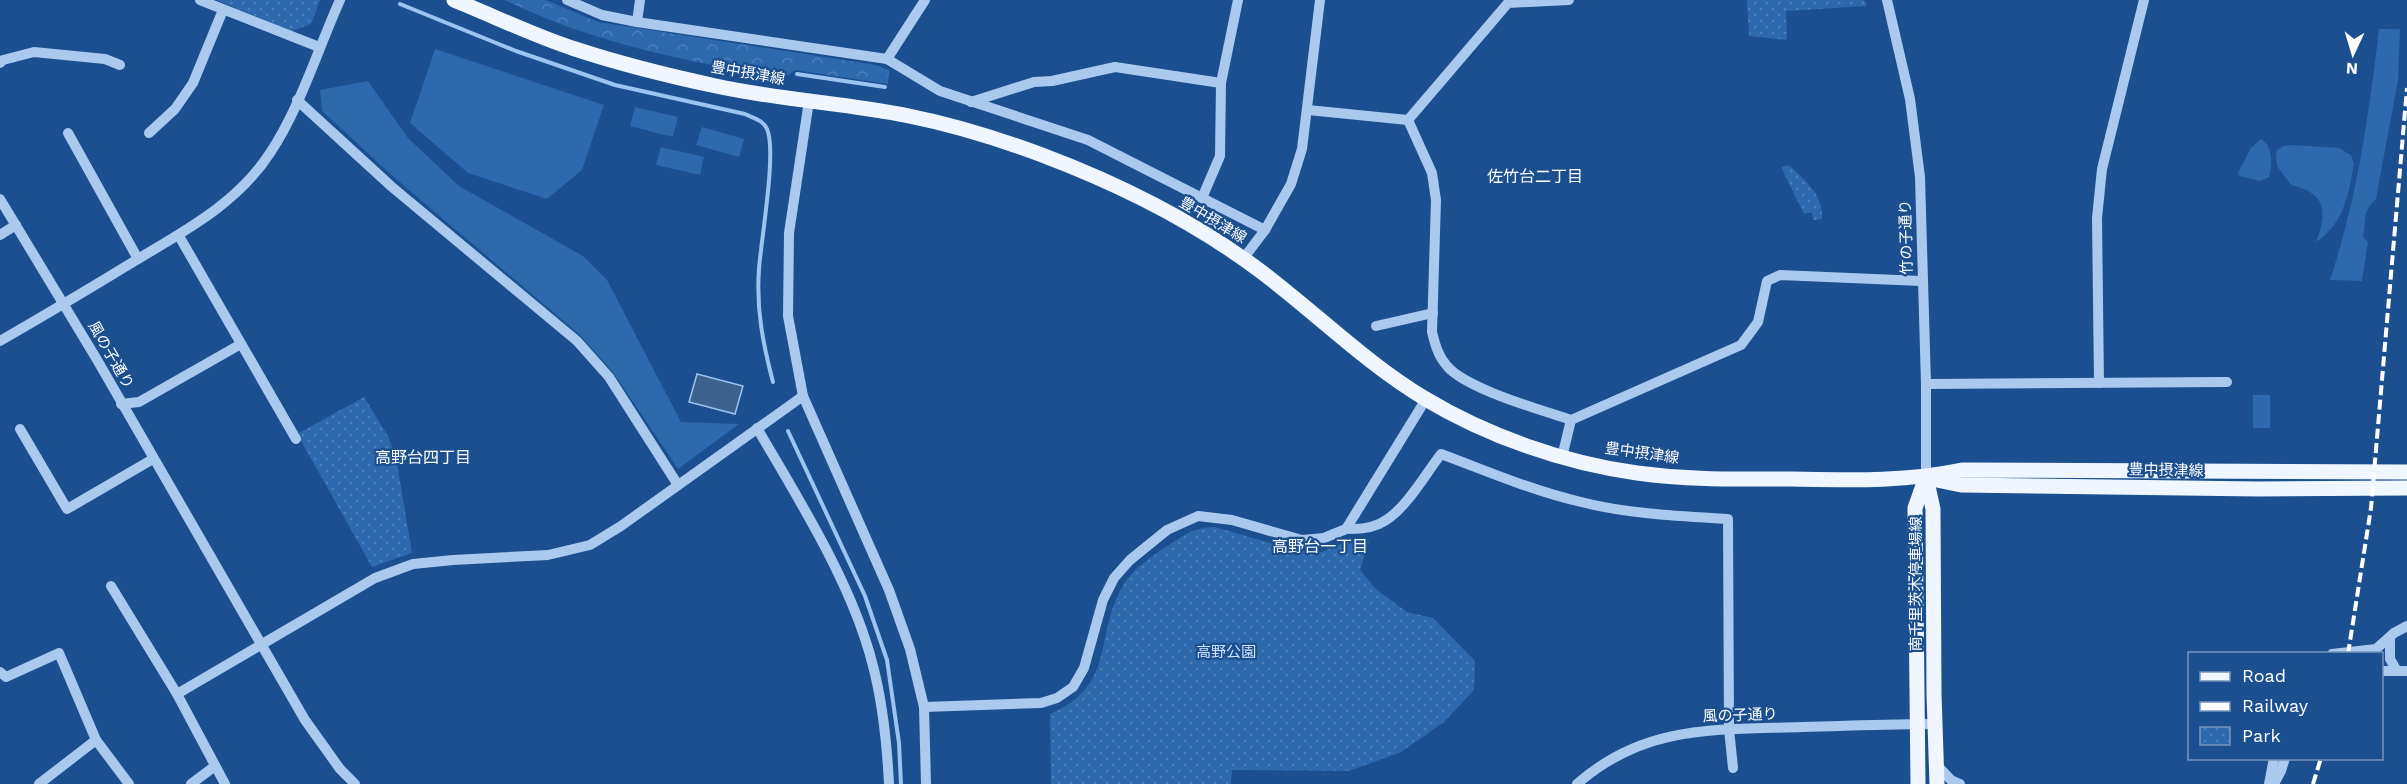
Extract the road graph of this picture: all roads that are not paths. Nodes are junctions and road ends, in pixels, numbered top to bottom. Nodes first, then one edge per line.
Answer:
1 (200, 0) edge
2 (340, 0) edge
3 (454, 0) edge
4 (567, 0) edge
5 (640, 0) edge
6 (925, 0) edge
7 (1238, 0) edge
8 (1320, 0) edge
9 (1569, 0) edge
10 (1887, 0) edge
11 (2145, 0) edge
12 (223, 10) junction
13 (637, 22) junction
14 (318, 47) junction
15 (887, 59) junction
16 (0, 63) edge
17 (120, 64) dead end
18 (1221, 82) junction
19 (297, 100) junction
20 (808, 101) junction
21 (971, 102) junction
22 (1308, 110) junction
23 (1408, 120) junction
24 (68, 133) dead end
25 (149, 133) dead end
26 (1202, 198) junction
27 (0, 199) edge
28 (16, 225) junction
29 (1265, 230) junction
30 (0, 235) edge
31 (179, 236) junction
32 (138, 259) junction
33 (1243, 259) junction
34 (1921, 281) junction
35 (64, 304) junction
36 (1433, 313) junction
37 (1376, 326) dead end
38 (0, 341) edge
39 (241, 344) junction
40 (2227, 382) dead end
41 (2099, 383) junction
42 (1926, 384) junction
43 (803, 396) junction
44 (1425, 399) junction
45 (121, 404) junction
46 (1572, 420) junction
47 (757, 428) junction
48 (20, 429) dead end
49 (296, 439) dead end
50 (1562, 457) junction
51 (153, 459) junction
52 (2407, 472) edge
53 (1926, 477) junction
54 (678, 485) junction
55 (2407, 488) edge
56 (1346, 530) junction
57 (111, 586) dead end
58 (2407, 626) edge
59 (2390, 638) junction
60 (261, 643) junction
61 (2359, 652) edge
62 (2383, 671) edge
63 (2402, 671) edge
64 (0, 672) edge
65 (177, 694) junction
66 (924, 707) junction
67 (1918, 724) junction
68 (1935, 724) junction
69 (1729, 729) junction
70 (96, 740) junction
71 (2274, 760) edge
72 (2284, 760) edge
73 (1936, 764) junction
74 (215, 766) junction
75 (1733, 768) dead end
76 (39, 784) edge
77 (129, 784) edge
78 (191, 784) edge
79 (225, 784) edge
80 (355, 784) edge
81 (889, 784) edge
82 (926, 784) edge
83 (1577, 784) edge
84 (1918, 784) edge
85 (1937, 784) edge
86 (1960, 784) edge
87 (2272, 784) edge

1 - 12 street
2 - 14 street
3 - 20 main road, 豊中摂津線
4 - 13 street
5 - 13 street
6 - 15 street
7 - 18 street
8 - 22 street
9 - 23 street
10 - 34 street, 竹の子通り
11 - 41 street
12 - 14 street
12 - 25 street
13 - 15 street
14 - 19 street
15 - 21 street
16 - 17 street
18 - 21 street
18 - 26 street
19 - 31 street
19 - 54 street
20 - 33 main road, 豊中摂津線
20 - 43 street
21 - 26 street
22 - 23 street
22 - 29 street
23 - 36 street
24 - 32 street
26 - 29 street
27 - 28 street, 風の子通り
28 - 30 street
28 - 35 street, 風の子通り
29 - 33 street
31 - 32 street
31 - 39 street
32 - 35 street
33 - 44 main road, 豊中摂津線
34 - 42 street, 竹の子通り
34 - 46 street
35 - 38 street
35 - 45 street, 風の子通り
36 - 37 street
36 - 46 street
39 - 45 street
39 - 49 street
40 - 41 street
41 - 42 street
42 - 53 street, 竹の子通り
43 - 47 street
43 - 66 street
44 - 50 main road, 豊中摂津線
44 - 56 street
45 - 51 street, 風の子通り
46 - 50 street
47 - 54 street
47 - 81 street
48 - 51 street
50 - 53 main road, 豊中摂津線
51 - 60 street, 風の子通り
52 - 53 main road, 豊中摂津線
53 - 55 main road, 豊中摂津線
53 - 67 main road, 南千里茨木停車場線
53 - 68 main road, 南千里茨木停車場線
54 - 60 street
56 - 66 street
56 - 69 street
57 - 65 street
58 - 59 street
59 - 61 street
59 - 63 street
60 - 65 street
60 - 80 street, 風の子通り
62 - 63 street
64 - 70 street
65 - 74 street
66 - 82 street
67 - 68 street, 風の子通り
67 - 69 street, 風の子通り
67 - 84 main road, 南千里茨木停車場線
68 - 73 main road, 南千里茨木停車場線
69 - 75 street
69 - 83 street, 風の子通り
70 - 76 street
70 - 77 street
71 - 87 street
72 - 87 street
73 - 85 main road, 南千里茨木停車場線
73 - 86 street
74 - 78 street
74 - 79 street

